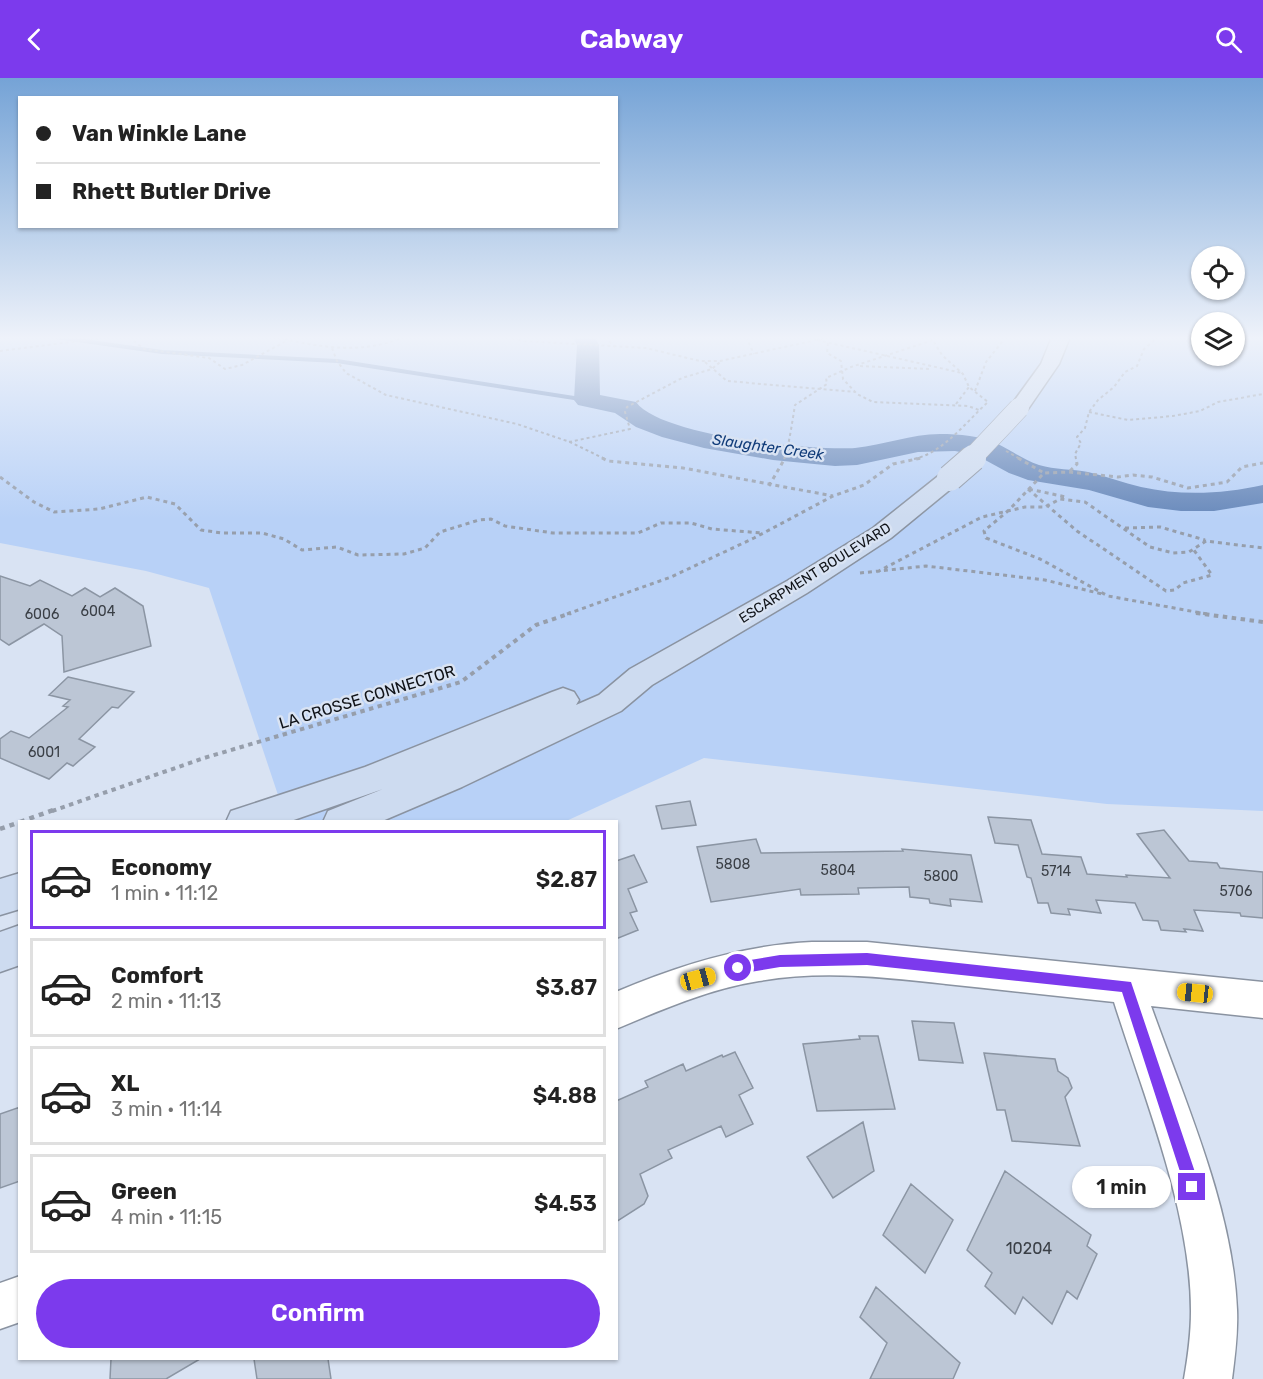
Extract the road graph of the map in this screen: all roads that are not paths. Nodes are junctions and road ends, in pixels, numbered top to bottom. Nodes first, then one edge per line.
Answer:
1 (1026, 398) edge
2 (641, 677) junction
3 (250, 820) edge
4 (347, 820) edge
5 (18, 892) edge
6 (0, 897) edge
7 (18, 946) edge
8 (0, 951) edge
9 (1126, 986) junction
10 (1263, 1000) edge
11 (618, 1010) edge
12 (18, 1300) edge
13 (0, 1306) edge
14 (1208, 1379) edge

1 - 2 main road, ESCARPMENT BOULEVARD, bridge
2 - 3 main road, ESCARPMENT BOULEVARD
2 - 4 main road, ESCARPMENT BOULEVARD
5 - 6 main road
7 - 8 main road
9 - 10 street
9 - 11 street
9 - 14 street
12 - 13 street

